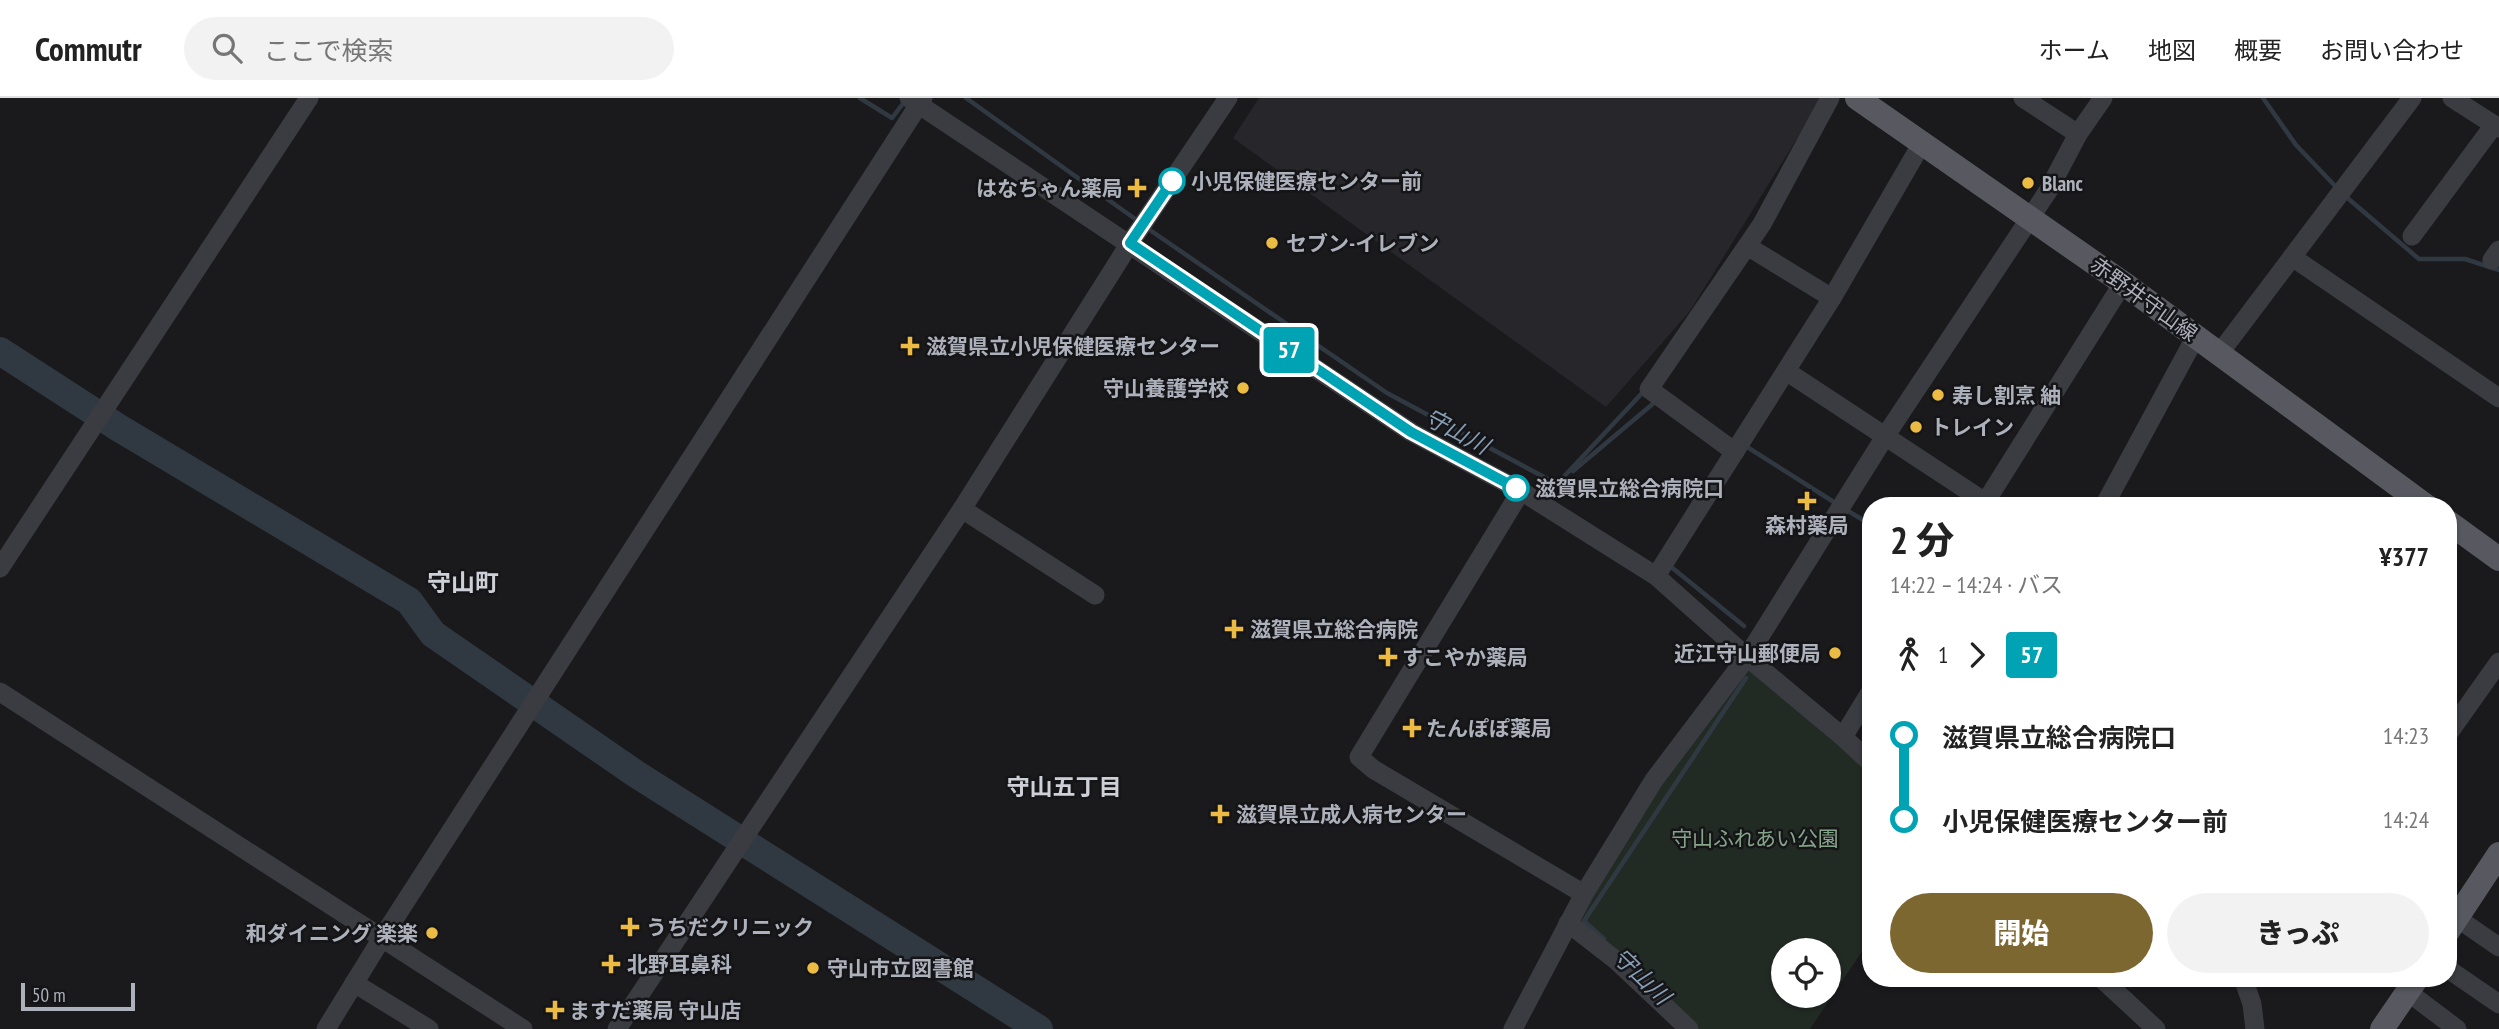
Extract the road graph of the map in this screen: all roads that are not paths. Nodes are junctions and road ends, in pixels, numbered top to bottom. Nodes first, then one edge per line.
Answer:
1 (309, 98) edge
2 (1228, 98) edge
3 (1830, 98) edge
4 (1857, 98) edge
5 (2023, 98) edge
6 (2103, 98) edge
7 (2412, 98) edge
8 (2452, 98) edge
9 (917, 100) edge
10 (2497, 127) edge
11 (2078, 134) junction
12 (1922, 143) junction
13 (2029, 217) junction
14 (2412, 236) dead end
15 (1130, 243) junction
16 (1747, 246) junction
17 (2292, 257) junction
18 (2123, 283) junction
19 (1832, 298) junction
20 (2196, 336) junction
21 (2219, 354) junction
22 (1786, 370) junction
23 (2499, 398) edge
24 (1886, 435) junction
25 (1735, 452) junction
26 (1521, 491) junction
27 (1975, 497) edge
28 (1991, 497) edge
29 (2109, 497) edge
30 (2414, 497) edge
31 (962, 509) junction
32 (2457, 529) edge
33 (2499, 559) edge
34 (0, 568) edge
35 (1656, 576) junction
36 (1095, 595) dead end
37 (1747, 657) junction
38 (2499, 662) edge
39 (0, 692) edge
40 (1862, 706) edge
41 (2457, 721) edge
42 (1843, 737) junction
43 (1862, 755) edge
44 (2498, 856) edge
45 (1584, 894) junction
46 (2457, 918) edge
47 (1568, 923) junction
48 (2457, 927) edge
49 (382, 938) junction
50 (2499, 947) edge
51 (2457, 975) edge
52 (354, 983) junction
53 (2111, 987) edge
54 (2246, 987) edge
55 (2412, 987) edge
56 (2415, 987) edge
57 (2499, 1004) edge
58 (1515, 1028) edge
59 (326, 1029) edge
60 (429, 1029) edge
61 (523, 1029) edge
62 (617, 1029) edge
63 (1689, 1029) edge
64 (2156, 1029) edge
65 (2255, 1029) edge
66 (2382, 1029) edge
67 (2457, 1029) edge

1 - 34 street
2 - 15 street
3 - 16 street
4 - 12 main road, 赤野井守山線
5 - 11 street
6 - 11 street
7 - 17 street
8 - 10 street
9 - 15 street
9 - 49 street
10 - 14 street
11 - 13 street
12 - 13 main road, 赤野井守山線
12 - 19 street
13 - 18 main road, 赤野井守山線
13 - 24 street
15 - 26 street
15 - 31 street
16 - 19 street
16 - 25 street
17 - 21 street
17 - 23 street
18 - 20 main road, 赤野井守山線
18 - 28 street
19 - 22 street
20 - 21 main road, 赤野井守山線
20 - 29 street
21 - 30 main road, 赤野井守山線
22 - 24 street
22 - 25 street
24 - 27 street
24 - 37 street
25 - 35 street
26 - 35 street
26 - 45 street
31 - 36 street
31 - 62 street
32 - 33 main road
35 - 37 street
37 - 42 street
37 - 45 street
38 - 41 street
39 - 49 street
40 - 42 street
42 - 43 street
44 - 46 main road
45 - 47 street
47 - 58 street
47 - 63 street
48 - 50 street
49 - 52 street
49 - 61 street
51 - 57 street
52 - 59 street
52 - 60 street
53 - 64 street
54 - 65 street
55 - 66 main road
56 - 67 street

